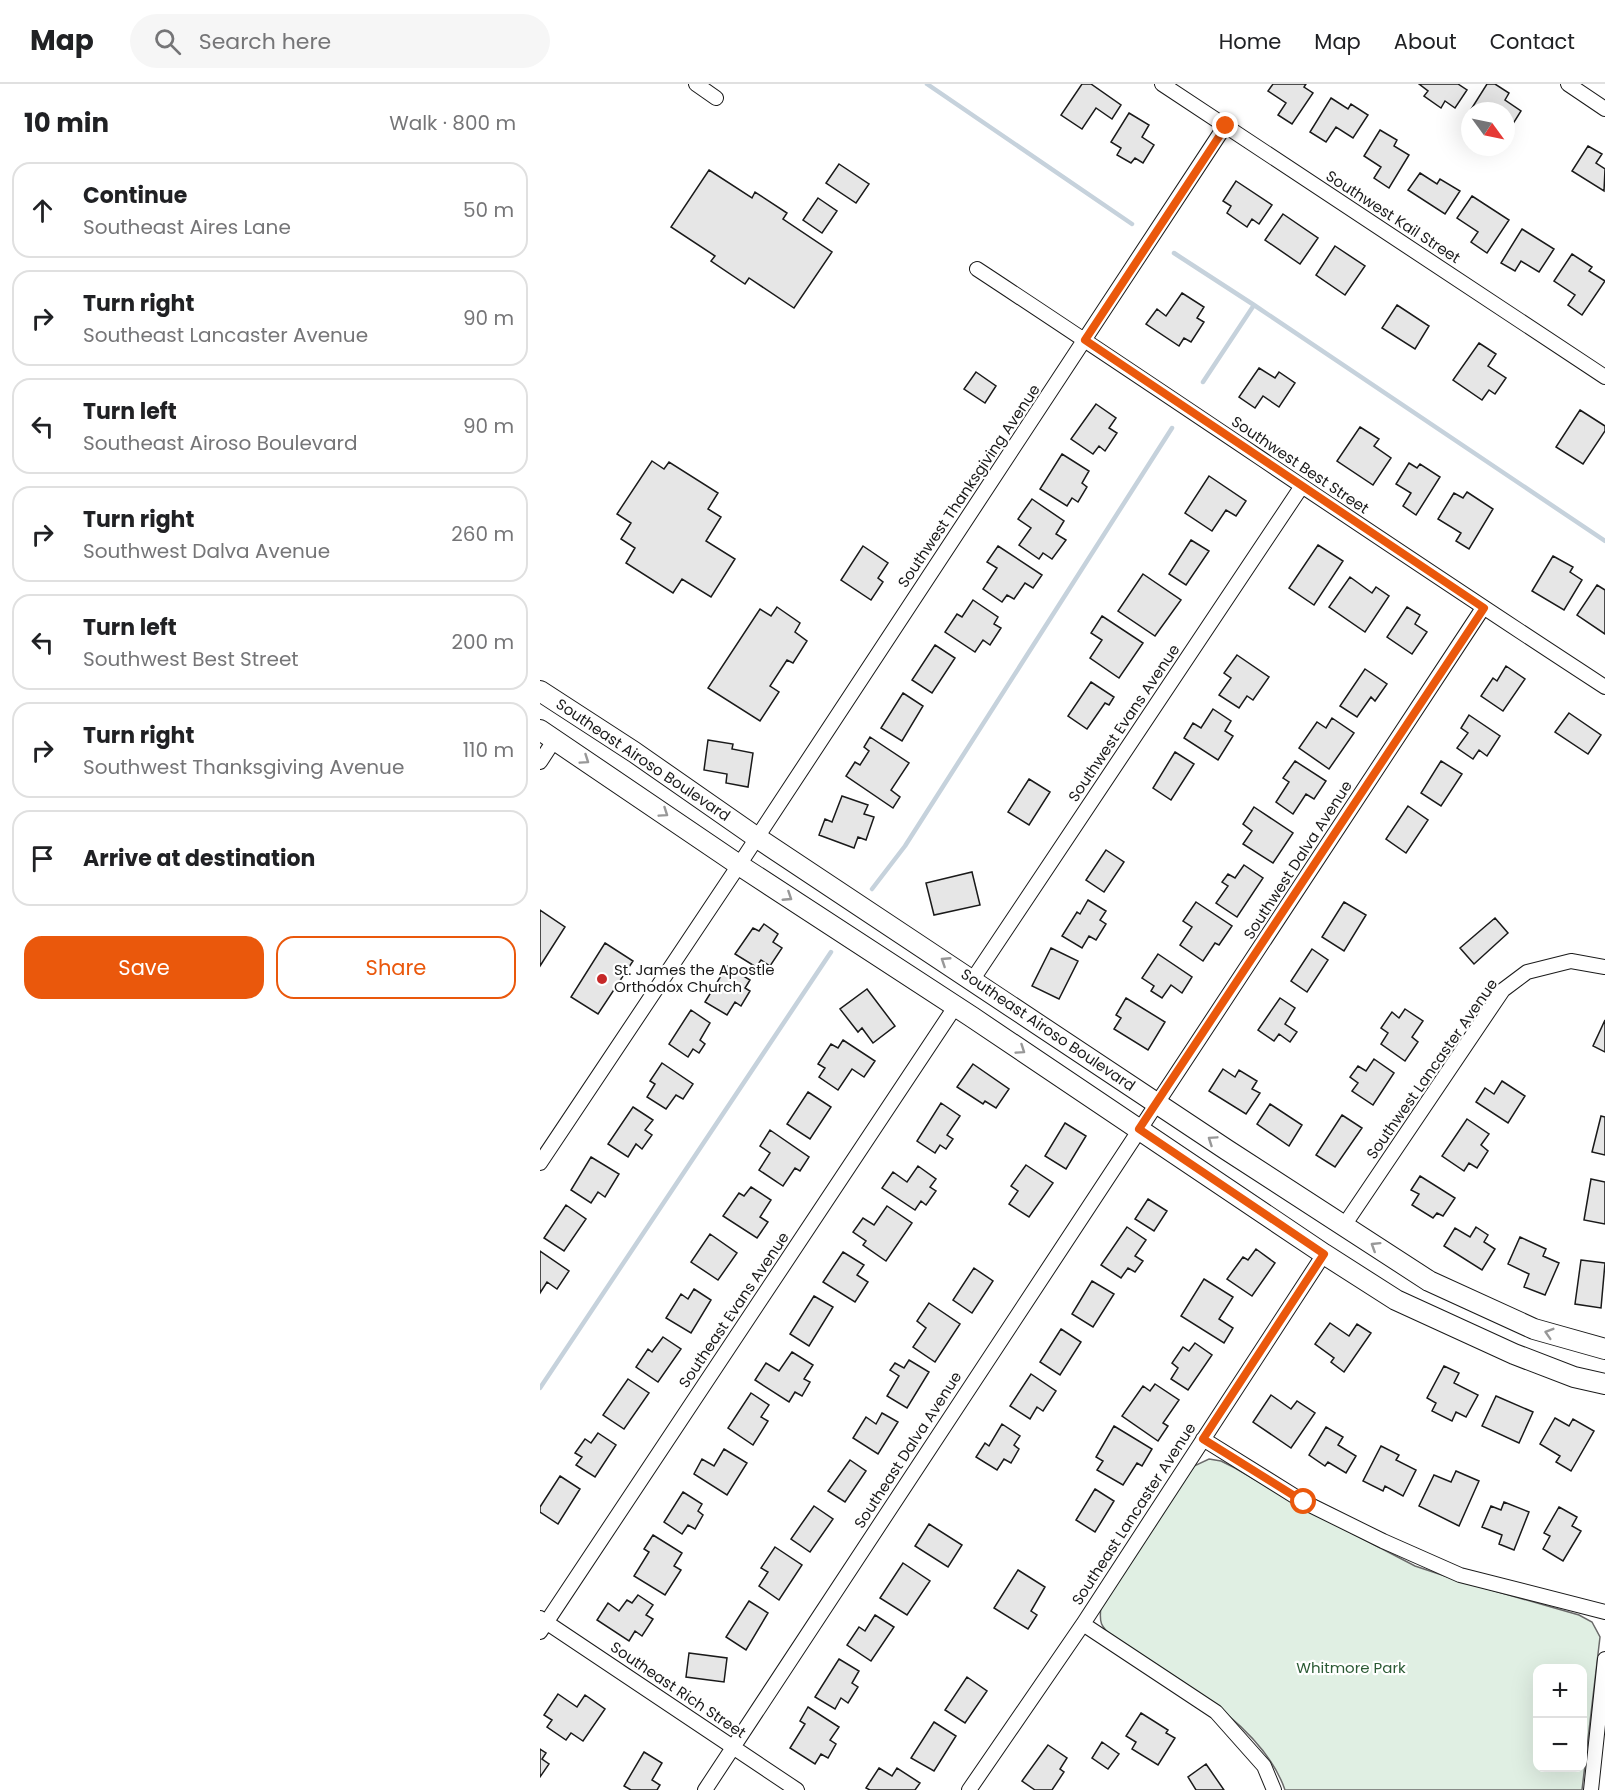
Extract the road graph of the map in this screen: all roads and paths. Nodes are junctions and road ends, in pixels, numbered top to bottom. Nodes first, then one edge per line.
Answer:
1 (696, 84) edge
2 (1162, 84) edge
3 (1568, 84) edge
4 (716, 98) dead end
5 (1605, 109) edge
6 (1226, 126) junction
7 (977, 269) dead end
8 (1085, 340) junction
9 (1605, 377) edge
10 (1302, 486) junction
11 (1484, 608) junction
12 (1605, 687) edge
13 (540, 691) edge
14 (548, 735) edge
15 (540, 762) edge
16 (756, 837) junction
17 (740, 865) junction
18 (1605, 967) edge
19 (973, 979) junction
20 (955, 1007) junction
21 (1157, 1103) junction
22 (1139, 1129) junction
23 (540, 1163) edge
24 (1343, 1227) junction
25 (1324, 1254) junction
26 (1605, 1349) edge
27 (1605, 1384) edge
28 (1203, 1439) junction
29 (1605, 1612) edge
30 (542, 1624) edge
31 (1083, 1624) junction
32 (1605, 1659) edge
33 (732, 1746) junction
34 (705, 1790) edge
35 (797, 1790) edge
36 (969, 1790) edge
37 (1274, 1790) edge
38 (1591, 1790) edge

1 - 4 street
2 - 6 street, Southwest Kail Street
3 - 5 street
6 - 8 street, Southwest Thanksgiving Avenue
6 - 9 street, Southwest Kail Street
7 - 8 street, Southwest Best Street
8 - 10 street, Southwest Best Street
8 - 16 street, Southwest Thanksgiving Avenue
10 - 11 street, Southwest Best Street
10 - 19 street, Southwest Evans Avenue
11 - 12 street, Southwest Best Street
11 - 21 street, Southwest Dalva Avenue
13 - 16 main road, Southeast Airoso Boulevard
14 - 15 street
14 -> 17 main road, Southeast Airoso Boulevard
16 - 17 street, Southwest Thanksgiving Avenue
19 -> 16 main road, Southeast Airoso Boulevard
17 -> 20 main road, Southeast Airoso Boulevard
17 - 23 street, Southwest Thanksgiving Avenue
18 - 24 street, Southwest Lancaster Avenue
19 - 21 main road, Southeast Airoso Boulevard
20 -> 22 main road, Southeast Airoso Boulevard
20 - 30 street, Southeast Evans Avenue
21 - 22 street, Southwest Dalva Avenue
24 -> 21 main road, Southeast Airoso Boulevard
22 - 25 main road, Southeast Airoso Boulevard
22 - 33 street, Southeast Dalva Avenue
26 -> 24 main road, Southeast Airoso Boulevard
25 - 27 main road, Southeast Airoso Boulevard
25 - 28 street, Southeast Lancaster Avenue
28 - 29 street
28 - 31 street, Southeast Lancaster Avenue
30 - 33 street, Southeast Rich Street
31 - 36 street, Southeast Lancaster Avenue
31 - 37 street
32 - 38 street
33 - 34 street, Southeast Dalva Avenue
33 - 35 street, Southeast Rich Street

